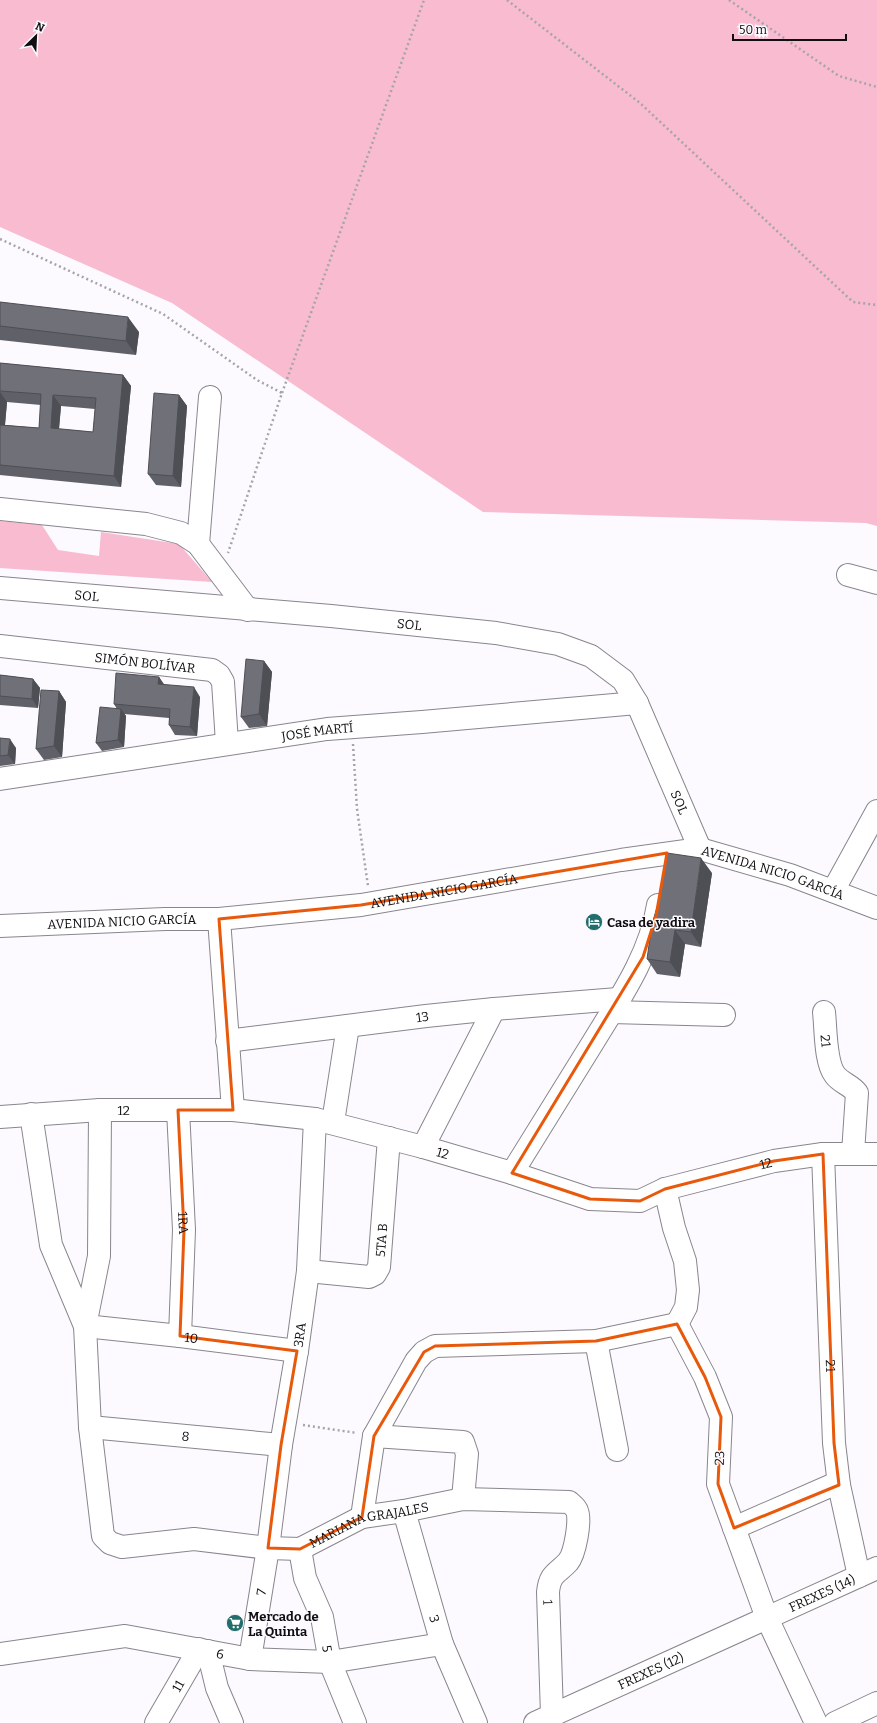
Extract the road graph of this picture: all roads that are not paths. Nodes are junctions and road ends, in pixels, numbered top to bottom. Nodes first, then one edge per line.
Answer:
1 (210, 397) dead end
2 (0, 509) edge
3 (198, 544) junction
4 (848, 576) dead end
5 (877, 583) edge
6 (0, 588) edge
7 (248, 610) junction
8 (0, 646) edge
9 (637, 703) junction
10 (227, 743) junction
11 (0, 779) edge
12 (877, 811) edge
13 (700, 849) junction
14 (667, 853) junction
15 (833, 891) junction
16 (877, 908) edge
17 (219, 919) junction
18 (0, 926) edge
19 (615, 1005) junction
20 (494, 1009) junction
21 (824, 1012) dead end
22 (724, 1015) dead end
23 (348, 1026) junction
24 (227, 1041) junction
25 (100, 1110) junction
26 (178, 1110) junction
27 (233, 1110) junction
28 (31, 1114) junction
29 (0, 1117) edge
30 (324, 1121) junction
31 (389, 1138) junction
32 (423, 1147) junction
33 (854, 1153) junction
34 (823, 1154) junction
35 (877, 1154) edge
36 (512, 1173) junction
37 (665, 1189) junction
38 (308, 1271) junction
39 (677, 1324) junction
40 (85, 1326) junction
41 (180, 1336) junction
42 (596, 1341) junction
43 (297, 1351) junction
44 (90, 1427) junction
45 (374, 1436) junction
46 (281, 1444) junction
47 (617, 1450) dead end
48 (839, 1485) junction
49 (463, 1499) junction
50 (568, 1502) joint
51 (404, 1511) junction
52 (362, 1517) junction
53 (734, 1528) junction
54 (268, 1548) junction
55 (300, 1550) junction
56 (868, 1572) edge
57 (767, 1618) junction
58 (442, 1644) junction
59 (204, 1650) junction
60 (0, 1654) edge
61 (250, 1659) junction
62 (330, 1662) junction
63 (877, 1704) edge
64 (544, 1719) edge
65 (156, 1723) edge
66 (232, 1723) edge
67 (354, 1723) edge
68 (476, 1723) edge
69 (816, 1723) edge
70 (835, 1723) edge

1 - 3 street
2 - 3 street
3 - 7 street
4 - 5 street
6 - 7 street, SOL
7 - 9 street, SOL
8 - 10 street, SIMÓN BOLÍVAR
9 - 10 street, JOSÉ MARTÍ
9 - 13 street, SOL
10 - 11 street, JOSÉ MARTÍ
12 - 15 street
13 - 14 street, AVENIDA NICIO GARCÍA
13 - 15 street, AVENIDA NICIO GARCÍA
14 - 17 street, AVENIDA NICIO GARCÍA
14 - 19 street
15 - 16 street, AVENIDA NICIO GARCÍA
17 - 18 street, AVENIDA NICIO GARCÍA
17 - 24 street
19 - 20 street, 13
19 - 22 street, 13
19 - 36 street
20 - 23 street, 13
20 - 32 street
21 - 33 street, 21
23 - 24 street, 13
23 - 30 street, 3RA
24 - 27 street
25 - 26 street, 12
25 - 28 street, 12
25 - 40 street
26 - 27 street, 12
26 - 41 street, 1RA
27 - 30 street, 12
28 - 29 street, 12
28 - 40 street
30 - 31 street, 12
30 - 38 street, 3RA
31 - 32 street, 12
31 - 38 street, 5TA B
32 - 36 street, 12
33 - 34 street, 12
33 - 35 street, 12
34 - 37 street, 12
34 - 48 street, 21
36 - 37 street, 12
37 - 39 street
38 - 43 street, 3RA
39 - 42 street
39 - 53 street, 23
40 - 41 street, 10
40 - 44 street
41 - 43 street, 10
42 - 45 street
42 - 47 street
43 - 46 street, 3RA
44 - 46 street, 8
44 - 54 street, MARIANA GRAJALES
45 - 49 street
45 - 52 street
46 - 54 street, 3RA
48 - 53 street
48 - 56 street, 21
49 - 50 street, MARIANA GRAJALES
49 - 51 street, MARIANA GRAJALES
50 - 64 street, 1
51 - 52 street, MARIANA GRAJALES
51 - 58 street, 3
52 - 55 street, MARIANA GRAJALES
53 - 57 street, 23
54 - 55 street, MARIANA GRAJALES
54 - 61 street, 7
55 - 62 street, 5
56 - 57 street, FREXES (14)
57 - 64 street, FREXES (12)
57 - 69 street, 23
58 - 62 street, 6
58 - 68 street, 3
59 - 60 street, 6
59 - 61 street, 6
59 - 65 street, 11
59 - 66 street
61 - 62 street, 6
62 - 67 street, 5
63 - 70 street

